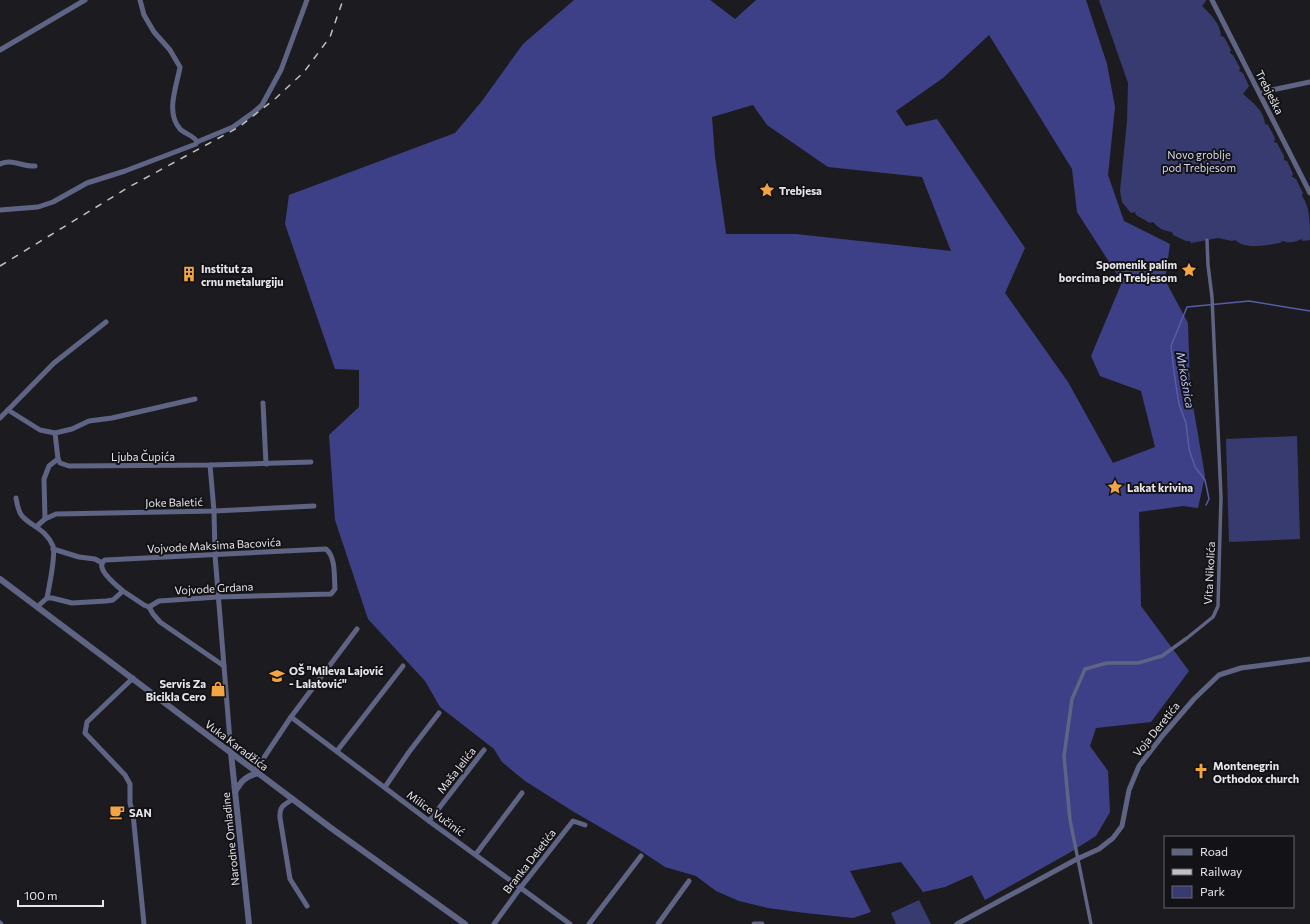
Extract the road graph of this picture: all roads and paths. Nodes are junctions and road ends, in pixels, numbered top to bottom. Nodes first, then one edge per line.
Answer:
1 (85, 0) edge
2 (140, 0) edge
3 (307, 0) edge
4 (1212, 0) edge
5 (0, 50) edge
6 (1310, 82) edge
7 (1260, 94) junction
8 (198, 142) junction
9 (0, 164) edge
10 (35, 166) dead end
11 (1310, 193) edge
12 (0, 210) edge
13 (1207, 240) dead end
14 (106, 322) dead end
15 (195, 398) dead end
16 (262, 403) dead end
17 (8, 410) junction
18 (0, 418) edge
19 (55, 433) junction
20 (58, 459) junction
21 (311, 462) dead end
22 (266, 464) junction
23 (210, 465) junction
24 (16, 498) dead end
25 (314, 506) dead end
26 (214, 511) junction
27 (45, 519) junction
28 (37, 526) junction
29 (53, 549) junction
30 (326, 549) joint
31 (215, 555) junction
32 (102, 562) junction
33 (0, 579) edge
34 (123, 591) junction
35 (218, 597) junction
36 (47, 598) junction
37 (37, 606) junction
38 (149, 607) junction
39 (357, 629) dead end
40 (1310, 659) edge
41 (224, 666) junction
42 (403, 666) dead end
43 (133, 678) junction
44 (439, 713) dead end
45 (291, 717) junction
46 (484, 750) dead end
47 (337, 751) junction
48 (231, 753) junction
49 (256, 772) junction
50 (385, 787) junction
51 (235, 792) junction
52 (522, 793) dead end
53 (293, 799) junction
54 (429, 821) junction
55 (585, 825) dead end
56 (476, 854) junction
57 (641, 856) dead end
58 (1077, 859) junction
59 (689, 881) dead end
60 (521, 888) junction
61 (306, 906) dead end
62 (144, 924) edge
63 (249, 924) edge
64 (465, 924) edge
65 (494, 924) edge
66 (570, 924) edge
67 (588, 924) edge
68 (658, 924) edge
69 (754, 924) edge
70 (762, 924) edge
71 (957, 924) edge
72 (1091, 924) edge

1 - 5 street
2 - 8 street
3 - 8 street
4 - 7 street, Trebješka
6 - 7 street
7 - 11 street, Trebješka
8 - 12 street
9 - 10 street
13 - 58 street, Vita Nikolića
14 - 17 street
15 - 19 street
16 - 22 street
17 - 18 street
17 - 19 street
19 - 20 street
20 - 23 street, Ljuba Čupića
20 - 27 street
21 - 22 street, Ljuba Čupića
22 - 23 street, Ljuba Čupića
23 - 26 street
24 - 28 street
25 - 26 street, Joke Baletić
26 - 27 street, Joke Baletić
26 - 31 street
27 - 28 street, Joke Baletić
28 - 29 street
29 - 32 street
29 - 36 street
30 - 31 street, Vojvode Maksima Bacovića
30 - 35 street, Vojvode Grdana
31 - 32 street, Vojvode Maksima Bacovića
31 - 35 street
32 - 34 street
33 - 37 street, Vuka Karadžića
34 - 36 street
34 - 38 street
35 - 38 street, Vojvode Grdana
35 - 41 street
36 - 37 street
37 - 43 street, Vuka Karadžića
38 - 41 street
39 - 45 street
40 - 58 street, Voja Deretića
41 - 48 street
42 - 47 street
43 - 48 street, Vuka Karadžića
43 - 62 street
44 - 50 street
45 - 47 street, Milice Vučinić
45 - 49 street
46 - 54 street, Maša Jelića
47 - 50 street, Milice Vučinić
48 - 49 street, Vuka Karadžića
48 - 51 street, Narodne Omladine
49 - 51 street
49 - 53 street, Vuka Karadžića
50 - 54 street, Milice Vučinić
51 - 63 street, Narodne Omladine
52 - 56 street
53 - 61 street
53 - 64 street, Vuka Karadžića
54 - 56 street, Milice Vučinić
55 - 60 street, Branka Deletića
56 - 60 street, Milice Vučinić
57 - 67 street
58 - 71 street, Voja Deretića
58 - 72 street
59 - 68 street
60 - 65 street, Branka Deletića
60 - 66 street, Milice Vučinić
69 - 70 street

